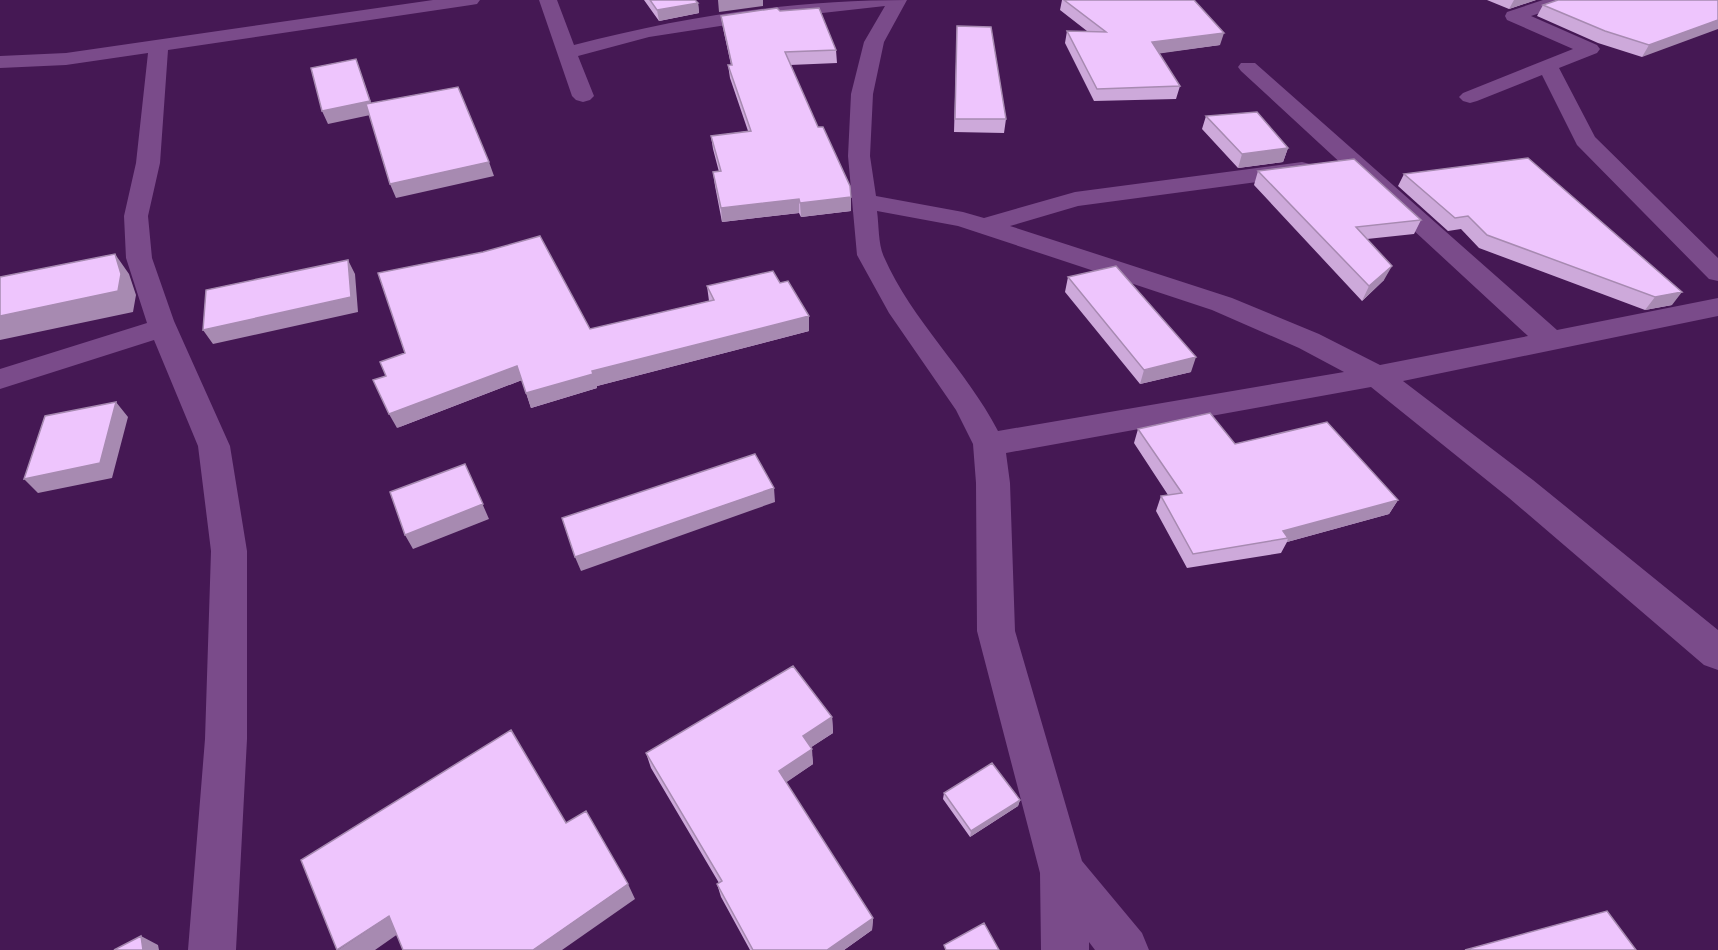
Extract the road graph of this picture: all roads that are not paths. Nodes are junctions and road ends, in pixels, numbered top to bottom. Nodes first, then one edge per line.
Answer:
1 (471, 0) edge
2 (548, 0) edge
3 (891, 0) edge
4 (898, 0) edge
5 (1561, 0) edge
6 (159, 46) junction
7 (569, 52) junction
8 (0, 62) edge
9 (1548, 66) junction
10 (1248, 67) dead end
11 (583, 96) dead end
12 (1470, 97) dead end
13 (1353, 162) junction
14 (863, 201) junction
15 (983, 226) junction
16 (1718, 273) edge
17 (1718, 307) edge
18 (163, 327) junction
19 (1551, 341) junction
20 (1377, 376) junction
21 (0, 379) edge
22 (989, 444) junction
23 (1718, 653) edge
24 (1063, 873) junction
25 (212, 950) edge
26 (1065, 950) edge
27 (1125, 950) edge

1 - 6 street
2 - 7 street
3 - 7 street
4 - 14 street
5 - 9 street
6 - 8 street
6 - 18 street
7 - 11 street
9 - 12 street
9 - 16 street
10 - 13 street
13 - 15 street
13 - 19 street
14 - 15 street
14 - 22 street
15 - 20 street
17 - 19 street
18 - 21 street
18 - 25 street
19 - 20 street
20 - 22 street
20 - 23 street
22 - 24 street
24 - 26 street
24 - 27 street

